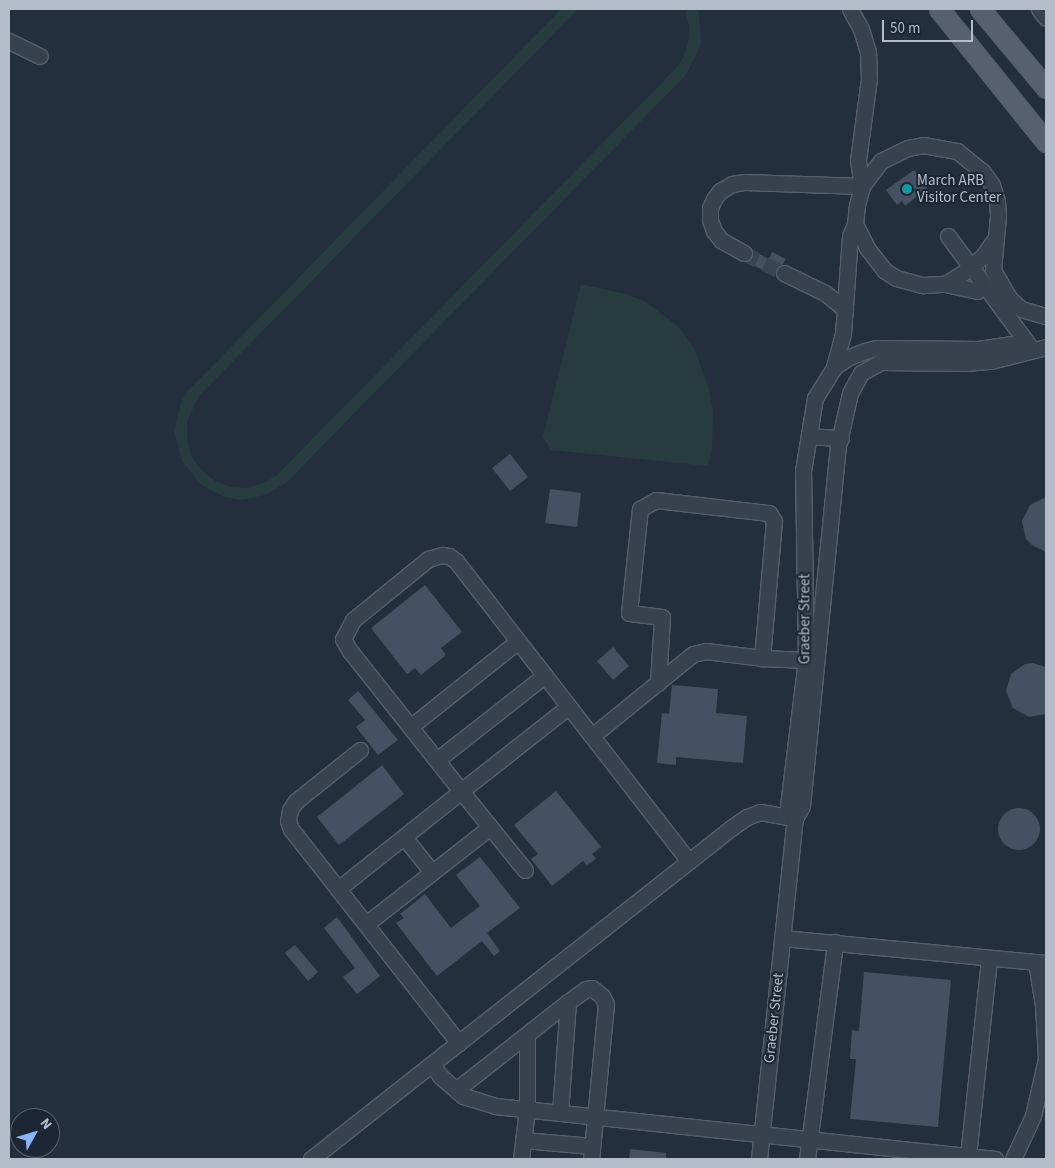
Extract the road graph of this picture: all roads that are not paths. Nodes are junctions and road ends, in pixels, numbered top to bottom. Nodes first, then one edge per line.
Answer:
1 (850, 9) edge
2 (939, 9) edge
3 (980, 9) edge
4 (1039, 9) edge
5 (1046, 18) edge
6 (9, 41) edge
7 (40, 56) dead end
8 (1046, 88) edge
9 (1046, 142) edge
10 (862, 186) junction
11 (855, 224) junction
12 (945, 239) dead end
13 (995, 239) junction
14 (744, 253) tunnel mouth
15 (967, 269) junction
16 (784, 273) tunnel mouth
17 (945, 284) junction
18 (983, 290) junction
19 (1015, 303) junction
20 (845, 309) junction
21 (1046, 316) edge
22 (1031, 349) edge
23 (834, 367) junction
24 (808, 436) junction
25 (841, 438) junction
26 (518, 641) junction
27 (762, 658) junction
28 (806, 660) junction
29 (545, 675) junction
30 (658, 683) junction
31 (569, 706) junction
32 (410, 727) junction
33 (592, 736) junction
34 (360, 750) dead end
35 (437, 760) junction
36 (461, 791) junction
37 (795, 818) junction
38 (490, 827) junction
39 (404, 837) junction
40 (689, 860) junction
41 (525, 870) dead end
42 (432, 872) junction
43 (338, 889) junction
44 (366, 924) junction
45 (782, 938) junction
46 (834, 942) junction
47 (989, 958) junction
48 (1041, 962) edge
49 (568, 1002) junction
50 (527, 1035) junction
51 (458, 1043) junction
52 (1046, 1059) edge
53 (432, 1064) junction
54 (456, 1090) junction
55 (526, 1109) junction
56 (560, 1113) junction
57 (595, 1116) junction
58 (762, 1133) junction
59 (810, 1139) junction
60 (524, 1140) junction
61 (592, 1153) edge
62 (940, 1156) edge
63 (968, 1156) junction
64 (311, 1159) edge
65 (521, 1159) edge
66 (759, 1159) edge
67 (808, 1159) edge
68 (995, 1159) edge
69 (1013, 1159) edge

1 - 10 street
2 - 9 main road
3 - 8 main road
4 - 5 street
6 - 7 street
10 - 11 street
10 - 13 street
10 - 14 street
11 - 17 street
11 - 20 street
12 - 15 street
13 - 15 street
13 - 19 street
15 - 17 street
15 - 18 street
16 - 20 street
17 - 18 street
18 - 19 street
18 - 22 street
19 - 21 street
20 - 23 street
22 - 23 street
22 - 25 street, Graeber Street
23 - 24 street, Graeber Street
24 - 25 street
24 - 28 street, Graeber Street
25 - 37 street, Graeber Street
26 - 29 street
26 - 32 street
26 - 32 street
27 - 28 street
27 - 30 street
27 - 30 street
28 - 37 street, Graeber Street
29 - 31 street
29 - 35 street
30 - 33 street
31 - 33 street
31 - 36 street
32 - 35 street
33 - 40 street
34 - 43 street
35 - 36 street
36 - 38 street
36 - 39 street
37 - 40 street
37 - 45 street, Graeber Street
38 - 41 street
38 - 42 street
39 - 42 street
39 - 43 street
40 - 51 street
42 - 44 street
43 - 44 street
44 - 51 street
45 - 46 street
45 - 58 street, Graeber Street
46 - 47 street
46 - 59 street
47 - 48 street
47 - 63 street
48 - 52 street
49 - 50 street
49 - 56 street
49 - 57 street
50 - 54 street
50 - 55 street
51 - 53 street
52 - 69 street
53 - 54 street
53 - 64 street
54 - 55 street
55 - 56 street
55 - 60 street
56 - 57 street
57 - 58 street
57 - 61 street
58 - 59 street
58 - 66 street, Graeber Street
59 - 62 street
59 - 67 street
60 - 61 street
60 - 65 street
62 - 63 street
63 - 68 street

